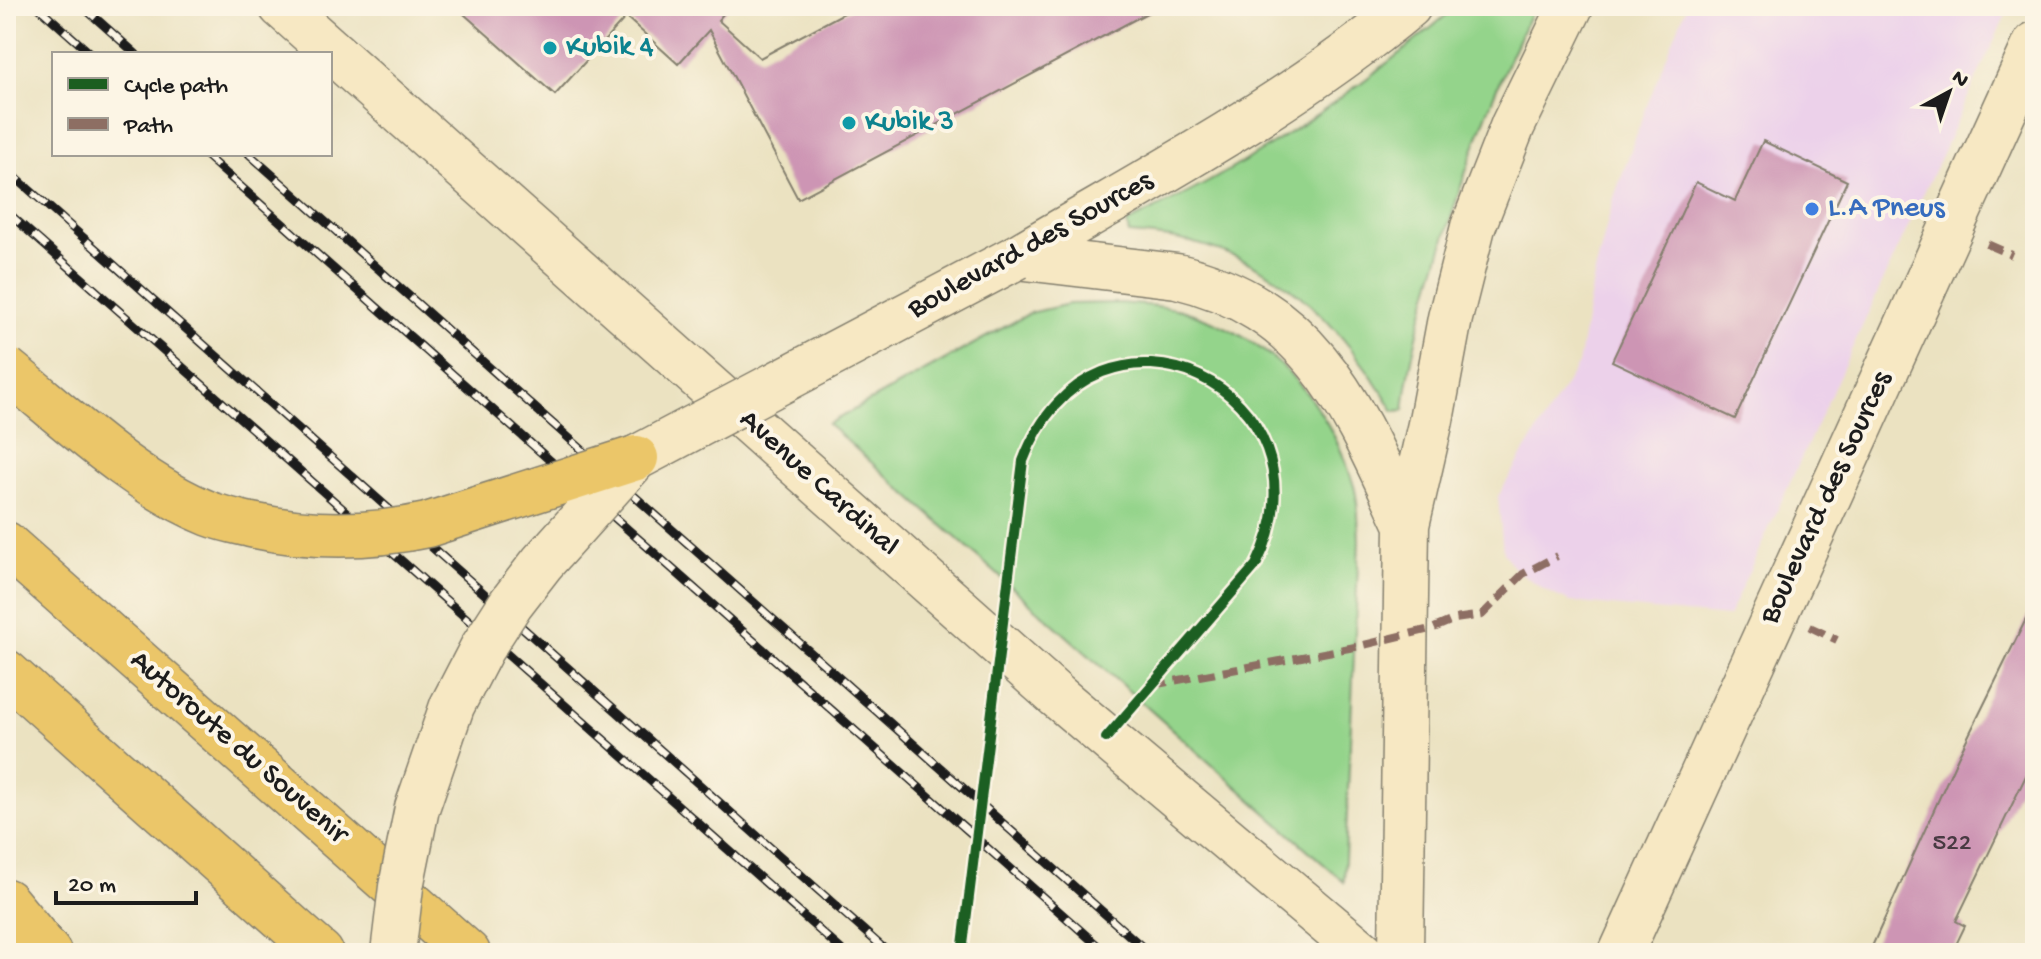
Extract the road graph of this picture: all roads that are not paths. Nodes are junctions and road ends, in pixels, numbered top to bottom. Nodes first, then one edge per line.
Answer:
1 (281, 6) edge
2 (1409, 6) edge
3 (1571, 6) edge
4 (2035, 44) edge
5 (1017, 257) junction
6 (6, 369) edge
7 (636, 458) junction
8 (1407, 525) junction
9 (6, 544) edge
10 (6, 672) edge
11 (6, 901) edge
12 (49, 953) edge
13 (321, 953) edge
14 (393, 953) edge
15 (468, 953) edge
16 (1363, 953) edge
17 (1401, 953) edge
18 (1621, 953) edge

1 - 16 main road, Avenue Cardinal
2 - 5 main road, Boulevard des Sources
3 - 8 main road
4 - 18 main road, Boulevard des Sources
5 - 7 main road, Boulevard des Sources, bridge
5 - 8 main road
6 - 7 highway, bridge
7 - 14 main road, bridge
8 - 17 main road
9 - 15 highway, Autoroute du Souvenir
10 - 13 highway
11 - 12 highway

